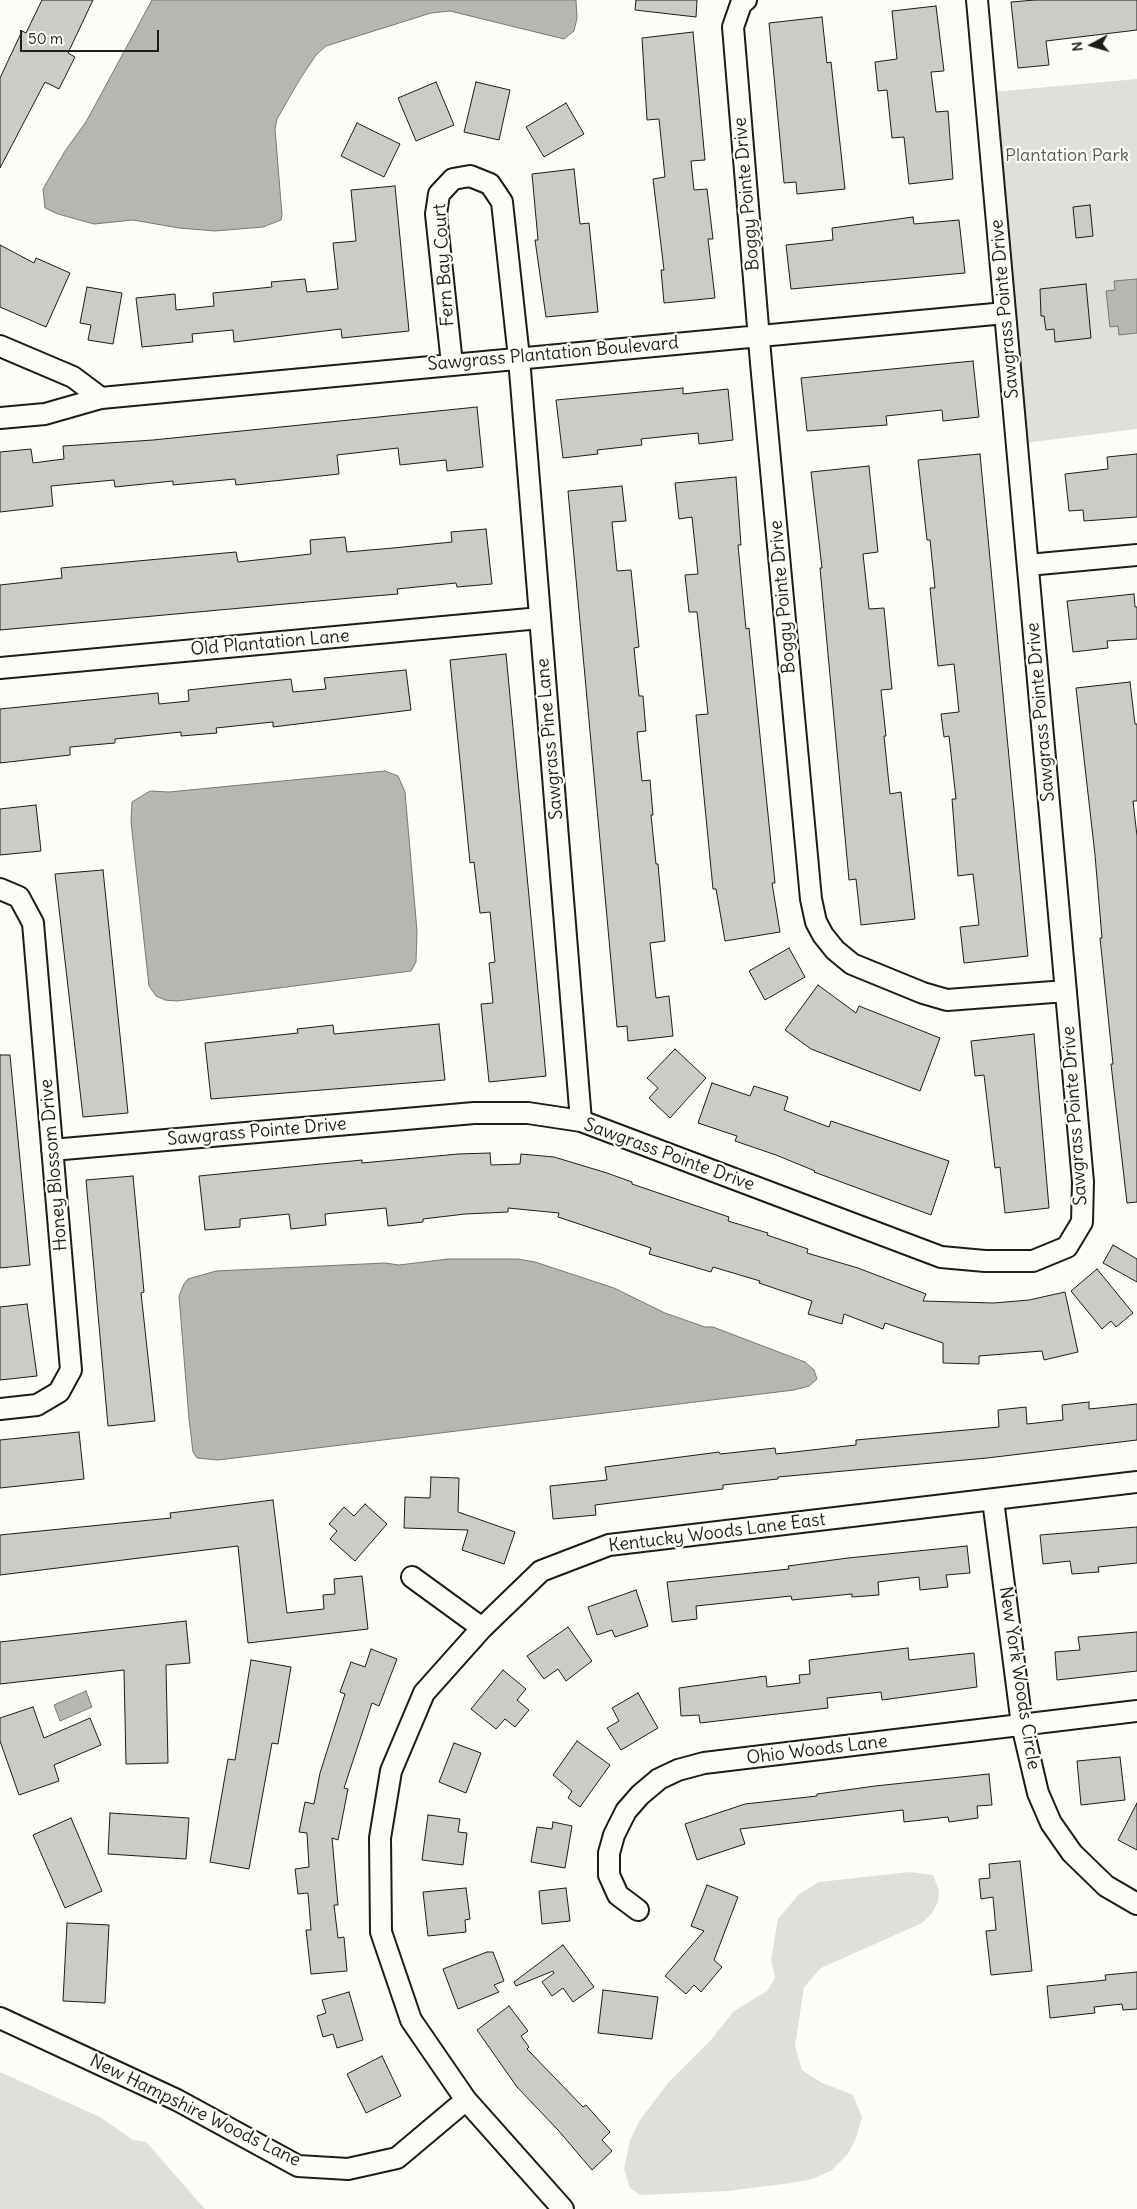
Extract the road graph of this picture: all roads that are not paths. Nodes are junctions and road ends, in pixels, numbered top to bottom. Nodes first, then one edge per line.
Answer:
1 (746, 0) edge
2 (977, 0) edge
3 (1005, 313) junction
4 (759, 335) junction
5 (0, 346) edge
6 (519, 358) junction
7 (452, 364) junction
8 (101, 398) junction
9 (0, 418) edge
10 (1137, 555) edge
11 (1028, 565) junction
12 (540, 618) junction
13 (0, 668) edge
14 (0, 889) edge
15 (1066, 991) junction
16 (581, 1121) junction
17 (52, 1150) junction
18 (0, 1409) edge
19 (1137, 1482) edge
20 (993, 1500) junction
21 (412, 1577) dead end
22 (482, 1628) junction
23 (1137, 1711) edge
24 (1022, 1725) junction
25 (1137, 1904) edge
26 (638, 1910) dead end
27 (0, 2018) edge
28 (466, 2100) junction
29 (563, 2209) edge

1 - 4 street, Boggy Pointe Drive
2 - 3 street, Sawgrass Pointe Drive
3 - 4 street, Sawgrass Plantation Boulevard
3 - 11 street, Sawgrass Pointe Drive
4 - 6 street, Sawgrass Plantation Boulevard
4 - 15 street, Boggy Pointe Drive
5 - 8 street
6 - 7 street, Sawgrass Plantation Boulevard
6 - 7 street, Fern Bay Court
6 - 12 street, Sawgrass Pine Lane
7 - 8 street, Sawgrass Plantation Boulevard
8 - 9 street, Sawgrass Plantation Boulevard
10 - 11 street
11 - 15 street, Sawgrass Pointe Drive
12 - 13 street, Old Plantation Lane
12 - 16 street, Sawgrass Pine Lane
14 - 17 street, Honey Blossom Drive
15 - 16 street, Sawgrass Pointe Drive
16 - 17 street, Sawgrass Pointe Drive
17 - 18 street, Honey Blossom Drive
19 - 20 street, Kentucky Woods Lane East
20 - 22 street, Kentucky Woods Lane East
20 - 24 street, New York Woods Circle
21 - 22 street
22 - 28 street, Kentucky Woods Lane East
23 - 24 street, Ohio Woods Lane
24 - 25 street, New York Woods Circle
24 - 26 street, Ohio Woods Lane
27 - 28 street, New Hampshire Woods Lane
28 - 29 street, Kentucky Woods Lane East

